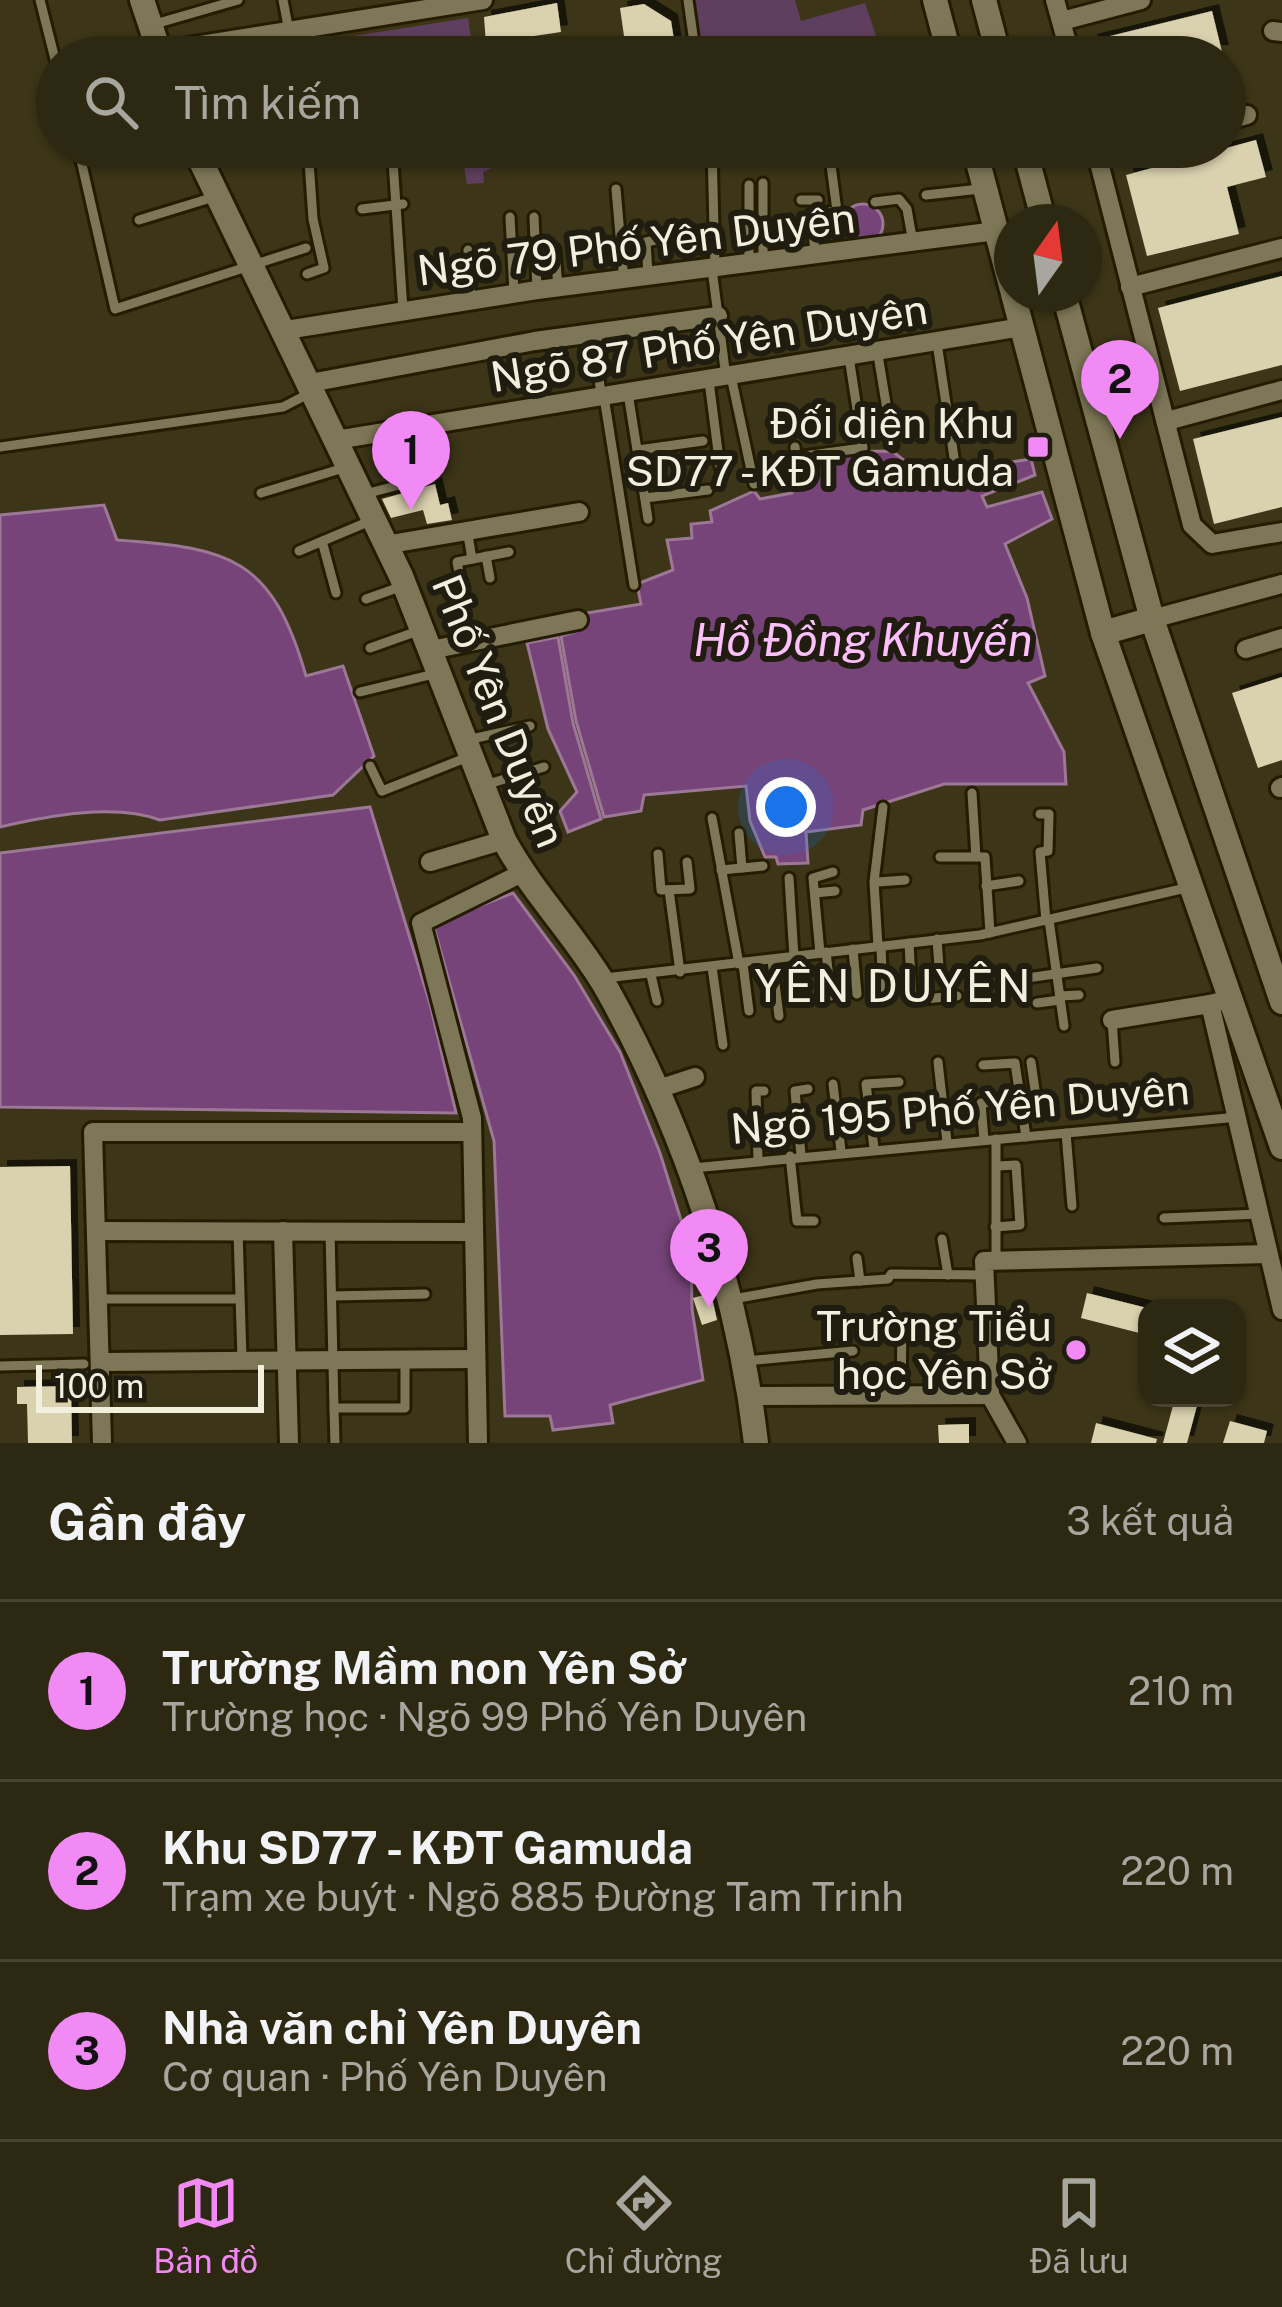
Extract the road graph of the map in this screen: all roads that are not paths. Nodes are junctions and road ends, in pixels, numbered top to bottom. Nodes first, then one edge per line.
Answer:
1 (40, 0) edge
2 (142, 0) edge
3 (238, 0) edge
4 (283, 0) edge
5 (484, 0) edge
6 (688, 0) edge
7 (935, 0) edge
8 (984, 0) edge
9 (1055, 0) edge
10 (1141, 0) edge
11 (451, 3) edge
12 (1062, 21) junction
13 (150, 25) junction
14 (289, 31) junction
15 (49, 36) edge
16 (154, 36) edge
17 (261, 36) edge
18 (290, 36) edge
19 (693, 36) edge
20 (944, 36) edge
21 (993, 36) edge
22 (1066, 36) edge
23 (83, 168) edge
24 (202, 168) edge
25 (309, 168) edge
26 (394, 168) edge
27 (712, 168) edge
28 (831, 168) edge
29 (978, 168) edge
30 (1030, 168) edge
31 (1100, 168) edge
32 (763, 183) dead end
33 (749, 185) dead end
34 (985, 188) junction
35 (616, 189) dead end
36 (926, 195) dead end
37 (214, 197) junction
38 (810, 200) dead end
39 (875, 202) dead end
40 (399, 204) junction
41 (1039, 204) edge
42 (362, 209) dead end
43 (811, 214) junction
44 (511, 217) dead end
45 (534, 217) dead end
46 (139, 220) dead end
47 (994, 222) edge
48 (994, 230) edge
49 (661, 239) dead end
50 (913, 243) junction
51 (305, 248) dead end
52 (1282, 248) edge
53 (555, 249) dead end
54 (468, 250) dead end
55 (815, 257) junction
56 (756, 264) junction
57 (251, 268) junction
58 (713, 269) junction
59 (307, 274) dead end
60 (648, 279) junction
61 (624, 281) junction
62 (1130, 286) junction
63 (558, 288) junction
64 (537, 290) junction
65 (514, 293) junction
66 (471, 300) junction
67 (404, 310) junction
68 (1018, 312) edge
69 (1069, 312) edge
70 (725, 322) junction
71 (1022, 326) junction
72 (286, 330) junction
73 (937, 344) junction
74 (878, 355) junction
75 (849, 358) junction
76 (597, 360) dead end
77 (722, 378) junction
78 (312, 387) junction
79 (1282, 390) edge
80 (628, 393) junction
81 (603, 398) junction
82 (1167, 421) junction
83 (336, 440) junction
84 (704, 441) dead end
85 (893, 446) dead end
86 (0, 447) edge
87 (795, 447) dead end
88 (638, 450) junction
89 (956, 464) dead end
90 (347, 467) junction
91 (720, 467) dead end
92 (430, 477) dead end
93 (754, 484) dead end
94 (708, 490) dead end
95 (262, 493) dead end
96 (359, 496) junction
97 (645, 498) junction
98 (579, 512) dead end
99 (649, 519) dead end
100 (370, 521) junction
101 (467, 529) junction
102 (1282, 532) edge
103 (322, 542) junction
104 (385, 544) junction
105 (298, 551) dead end
106 (508, 552) dead end
107 (486, 556) junction
108 (472, 559) junction
109 (490, 578) dead end
110 (461, 583) dead end
111 (1282, 584) edge
112 (634, 585) dead end
113 (405, 586) junction
114 (335, 593) dead end
115 (366, 599) dead end
116 (1152, 619) junction
117 (578, 620) dead end
118 (1102, 633) junction
119 (1282, 638) edge
120 (370, 647) dead end
121 (1246, 649) dead end
122 (431, 651) junction
123 (360, 692) dead end
124 (530, 726) dead end
125 (465, 749) junction
126 (370, 766) dead end
127 (544, 766) dead end
128 (479, 787) junction
129 (972, 793) dead end
130 (883, 807) dead end
131 (1040, 814) dead end
132 (712, 818) dead end
133 (739, 833) dead end
134 (503, 840) junction
135 (1040, 852) junction
136 (1025, 853) dead end
137 (658, 854) dead end
138 (940, 857) dead end
139 (976, 857) junction
140 (430, 862) dead end
141 (687, 862) dead end
142 (763, 866) dead end
143 (742, 868) junction
144 (721, 871) junction
145 (833, 872) dead end
146 (522, 873) junction
147 (789, 878) dead end
148 (905, 880) dead end
149 (1019, 881) dead end
150 (878, 882) junction
151 (986, 886) junction
152 (1190, 887) junction
153 (669, 890) junction
154 (835, 891) dead end
155 (815, 893) junction
156 (690, 920) dead end
157 (673, 921) junction
158 (1047, 921) junction
159 (990, 933) junction
160 (937, 939) junction
161 (909, 943) junction
162 (880, 946) junction
163 (853, 949) junction
164 (823, 953) junction
165 (796, 957) junction
166 (772, 960) junction
167 (741, 964) junction
168 (712, 967) junction
169 (939, 967) dead end
170 (1097, 968) dead end
171 (680, 972) junction
172 (1056, 974) junction
173 (651, 975) junction
174 (600, 978) junction
175 (1005, 981) dead end
176 (857, 994) dead end
177 (1079, 995) dead end
178 (831, 996) dead end
179 (956, 996) dead end
180 (883, 997) dead end
181 (1060, 998) junction
182 (804, 1000) dead end
183 (658, 1001) dead end
184 (1220, 1002) junction
185 (1282, 1002) edge
186 (1037, 1003) dead end
187 (749, 1011) dead end
188 (779, 1016) dead end
189 (1112, 1020) joint
190 (1064, 1026) dead end
191 (723, 1045) dead end
192 (938, 1062) dead end
193 (1031, 1062) dead end
194 (1115, 1062) dead end
195 (983, 1064) dead end
196 (695, 1077) dead end
197 (899, 1082) dead end
198 (833, 1084) dead end
199 (655, 1090) junction
200 (808, 1090) dead end
201 (764, 1091) dead end
202 (1022, 1098) junction
203 (997, 1102) dead end
204 (943, 1106) junction
205 (914, 1108) dead end
206 (1238, 1117) junction
207 (472, 1132) junction
208 (1066, 1133) junction
209 (1026, 1137) junction
210 (990, 1139) junction
211 (947, 1142) junction
212 (1282, 1147) edge
213 (874, 1148) junction
214 (841, 1151) junction
215 (796, 1155) junction
216 (758, 1159) junction
217 (998, 1166) junction
218 (688, 1168) junction
219 (1072, 1206) dead end
220 (1259, 1214) junction
221 (1164, 1218) dead end
222 (814, 1221) dead end
223 (995, 1227) junction
224 (96, 1231) junction
225 (238, 1231) junction
226 (283, 1231) junction
227 (330, 1232) junction
228 (474, 1232) junction
229 (942, 1239) dead end
230 (1268, 1254) junction
231 (857, 1258) dead end
232 (990, 1268) junction
233 (948, 1275) junction
234 (860, 1281) junction
235 (424, 1294) dead end
236 (333, 1296) junction
237 (99, 1298) junction
238 (239, 1299) junction
239 (727, 1300) junction
240 (1282, 1310) edge
241 (902, 1326) dead end
242 (853, 1351) dead end
243 (476, 1358) junction
244 (242, 1359) junction
245 (287, 1359) junction
246 (405, 1359) junction
247 (335, 1360) junction
248 (746, 1361) junction
249 (93, 1363) junction
250 (0, 1366) edge
251 (995, 1382) junction
252 (901, 1395) junction
253 (751, 1396) junction
254 (334, 1408) junction
255 (102, 1443) edge
256 (290, 1443) edge
257 (335, 1443) edge
258 (478, 1443) edge
259 (756, 1443) edge
260 (1017, 1443) edge

1 - 15 lane
2 - 13 street
3 - 13 lane
4 - 14 lane
5 - 11 street
6 - 19 lane
7 - 20 street
8 - 21 street
9 - 12 street
10 - 12 street
11 - 14 street
12 - 22 street
13 - 16 street
14 - 17 street
14 - 18 lane
23 - 57 lane
24 - 37 street, Phố Yên Duyên
25 - 59 lane
26 - 40 lane
27 - 58 lane
28 - 43 lane
29 - 34 street
30 - 41 street
31 - 62 street
32 - 56 lane
33 - 56 lane
34 - 36 lane
34 - 47 street
35 - 61 lane
37 - 46 lane
37 - 57 street, Phố Yên Duyên
38 - 43 lane
39 - 50 lane
40 - 42 lane
40 - 67 lane
43 - 55 lane
44 - 65 lane
45 - 64 lane
48 - 50 street, Ngõ 79 Phố Yên Duyên
49 - 60 lane
50 - 55 street, Ngõ 79 Phố Yên Duyên
51 - 57 lane
52 - 62 street
53 - 63 lane
54 - 66 lane
55 - 56 street, Ngõ 79 Phố Yên Duyên
56 - 58 street, Ngõ 79 Phố Yên Duyên
57 - 72 street, Phố Yên Duyên
58 - 60 street, Ngõ 79 Phố Yên Duyên
58 - 70 lane
60 - 61 street, Ngõ 79 Phố Yên Duyên
61 - 63 street, Ngõ 79 Phố Yên Duyên
62 - 82 street
63 - 64 street, Ngõ 79 Phố Yên Duyên
64 - 65 street, Ngõ 79 Phố Yên Duyên
65 - 66 street, Ngõ 79 Phố Yên Duyên
66 - 67 street, Ngõ 79 Phố Yên Duyên
67 - 72 street, Ngõ 79 Phố Yên Duyên
68 - 71 street
69 - 116 street
70 - 77 lane
70 - 78 street
71 - 73 street, Ngõ 87 Phố Yên Duyên
71 - 118 street
72 - 78 street, Phố Yên Duyên
73 - 74 street, Ngõ 87 Phố Yên Duyên
73 - 89 lane
74 - 75 street, Ngõ 87 Phố Yên Duyên
74 - 85 lane
75 - 77 street, Ngõ 87 Phố Yên Duyên
75 - 87 lane
76 - 81 lane
77 - 80 street, Ngõ 87 Phố Yên Duyên
77 - 91 lane
77 - 93 lane
78 - 83 street, Phố Yên Duyên
78 - 86 lane
79 - 82 street
80 - 81 street, Ngõ 87 Phố Yên Duyên
80 - 88 lane
81 - 83 street, Ngõ 87 Phố Yên Duyên
81 - 112 lane
82 - 102 street
83 - 90 street, Phố Yên Duyên
84 - 88 lane
88 - 97 lane
90 - 95 lane
90 - 96 street, Phố Yên Duyên
92 - 96 lane
94 - 97 lane
96 - 100 street, Phố Yên Duyên
97 - 99 lane
98 - 101 street
100 - 103 lane
100 - 104 street, Phố Yên Duyên
101 - 104 street
101 - 108 lane
103 - 105 lane
103 - 114 lane
104 - 113 street, Phố Yên Duyên
106 - 107 lane
107 - 108 lane
107 - 109 lane
108 - 110 lane
111 - 116 street
113 - 115 lane
113 - 122 street, Phố Yên Duyên
116 - 118 street
116 - 185 street
117 - 122 street
118 - 152 street
119 - 121 street
120 - 122 lane
122 - 123 lane
122 - 125 street, Phố Yên Duyên
124 - 125 lane
125 - 126 lane
125 - 128 street, Phố Yên Duyên
127 - 128 lane
128 - 134 street, Phố Yên Duyên
129 - 139 lane
130 - 150 lane
131 - 135 lane
132 - 144 lane
133 - 143 lane
134 - 140 street
134 - 146 street, Phố Yên Duyên
135 - 136 lane
135 - 158 lane
137 - 153 lane
138 - 139 lane
139 - 151 lane
141 - 153 lane
142 - 143 lane
143 - 144 lane
144 - 167 lane
145 - 155 lane
146 - 174 street, Phố Yên Duyên
146 - 207 street
147 - 165 lane
148 - 150 lane
149 - 151 lane
150 - 162 lane
151 - 159 lane
152 - 158 lane
152 - 184 street
153 - 157 lane
154 - 155 lane
155 - 164 lane
156 - 157 lane
157 - 171 lane
158 - 159 lane
158 - 172 lane
159 - 160 lane
160 - 161 lane
160 - 169 lane
161 - 162 lane
161 - 179 lane
162 - 163 lane
162 - 180 lane
163 - 164 lane
163 - 176 lane
164 - 165 lane
164 - 178 lane
165 - 166 lane
165 - 182 lane
166 - 167 lane
166 - 188 lane
167 - 168 lane
167 - 187 lane
168 - 171 lane
168 - 191 lane
170 - 172 lane
171 - 173 lane
172 - 175 lane
172 - 181 lane
173 - 174 lane
173 - 183 lane
174 - 199 street, Phố Yên Duyên
177 - 181 lane
181 - 186 lane
181 - 190 lane
184 - 189 street
184 - 206 street
184 - 212 street
189 - 194 lane
192 - 204 lane
193 - 202 lane
195 - 202 lane
196 - 199 street
197 - 213 lane
198 - 214 lane
199 - 218 street, Phố Yên Duyên
200 - 215 lane
201 - 216 lane
202 - 209 lane
203 - 210 lane
204 - 205 lane
204 - 211 lane
206 - 208 lane, Ngõ 195 Phố Yên Duyên
206 - 220 street
207 - 224 street
207 - 228 street
208 - 209 lane, Ngõ 195 Phố Yên Duyên
208 - 219 lane
209 - 210 lane, Ngõ 195 Phố Yên Duyên
210 - 211 lane, Ngõ 195 Phố Yên Duyên
210 - 217 lane
211 - 213 lane, Ngõ 195 Phố Yên Duyên
213 - 214 lane, Ngõ 195 Phố Yên Duyên
214 - 215 lane, Ngõ 195 Phố Yên Duyên
215 - 216 lane, Ngõ 195 Phố Yên Duyên
215 - 222 lane
216 - 218 lane, Ngõ 195 Phố Yên Duyên
217 - 223 lane
217 - 223 lane
218 - 239 street, Phố Yên Duyên
220 - 221 lane
220 - 230 street
223 - 232 lane
224 - 225 street
224 - 237 street
225 - 226 street
225 - 238 lane
226 - 227 street
226 - 245 street
227 - 228 street
227 - 236 lane
228 - 243 street
229 - 233 lane
230 - 232 street
230 - 240 street
231 - 234 lane
232 - 233 lane
232 - 251 street
233 - 234 lane
234 - 239 lane
235 - 236 lane
236 - 247 lane
237 - 238 lane
237 - 249 street
238 - 244 lane
239 - 248 street, Phố Yên Duyên
241 - 252 lane
242 - 248 lane
243 - 246 street
243 - 258 street
244 - 245 street
244 - 249 street
245 - 247 street
245 - 256 street
246 - 247 street
246 - 254 lane
247 - 254 lane
248 - 253 street, Phố Yên Duyên
249 - 250 lane
249 - 255 street
251 - 252 street
251 - 260 street
252 - 253 street
253 - 259 street, Phố Yên Duyên
254 - 257 lane

